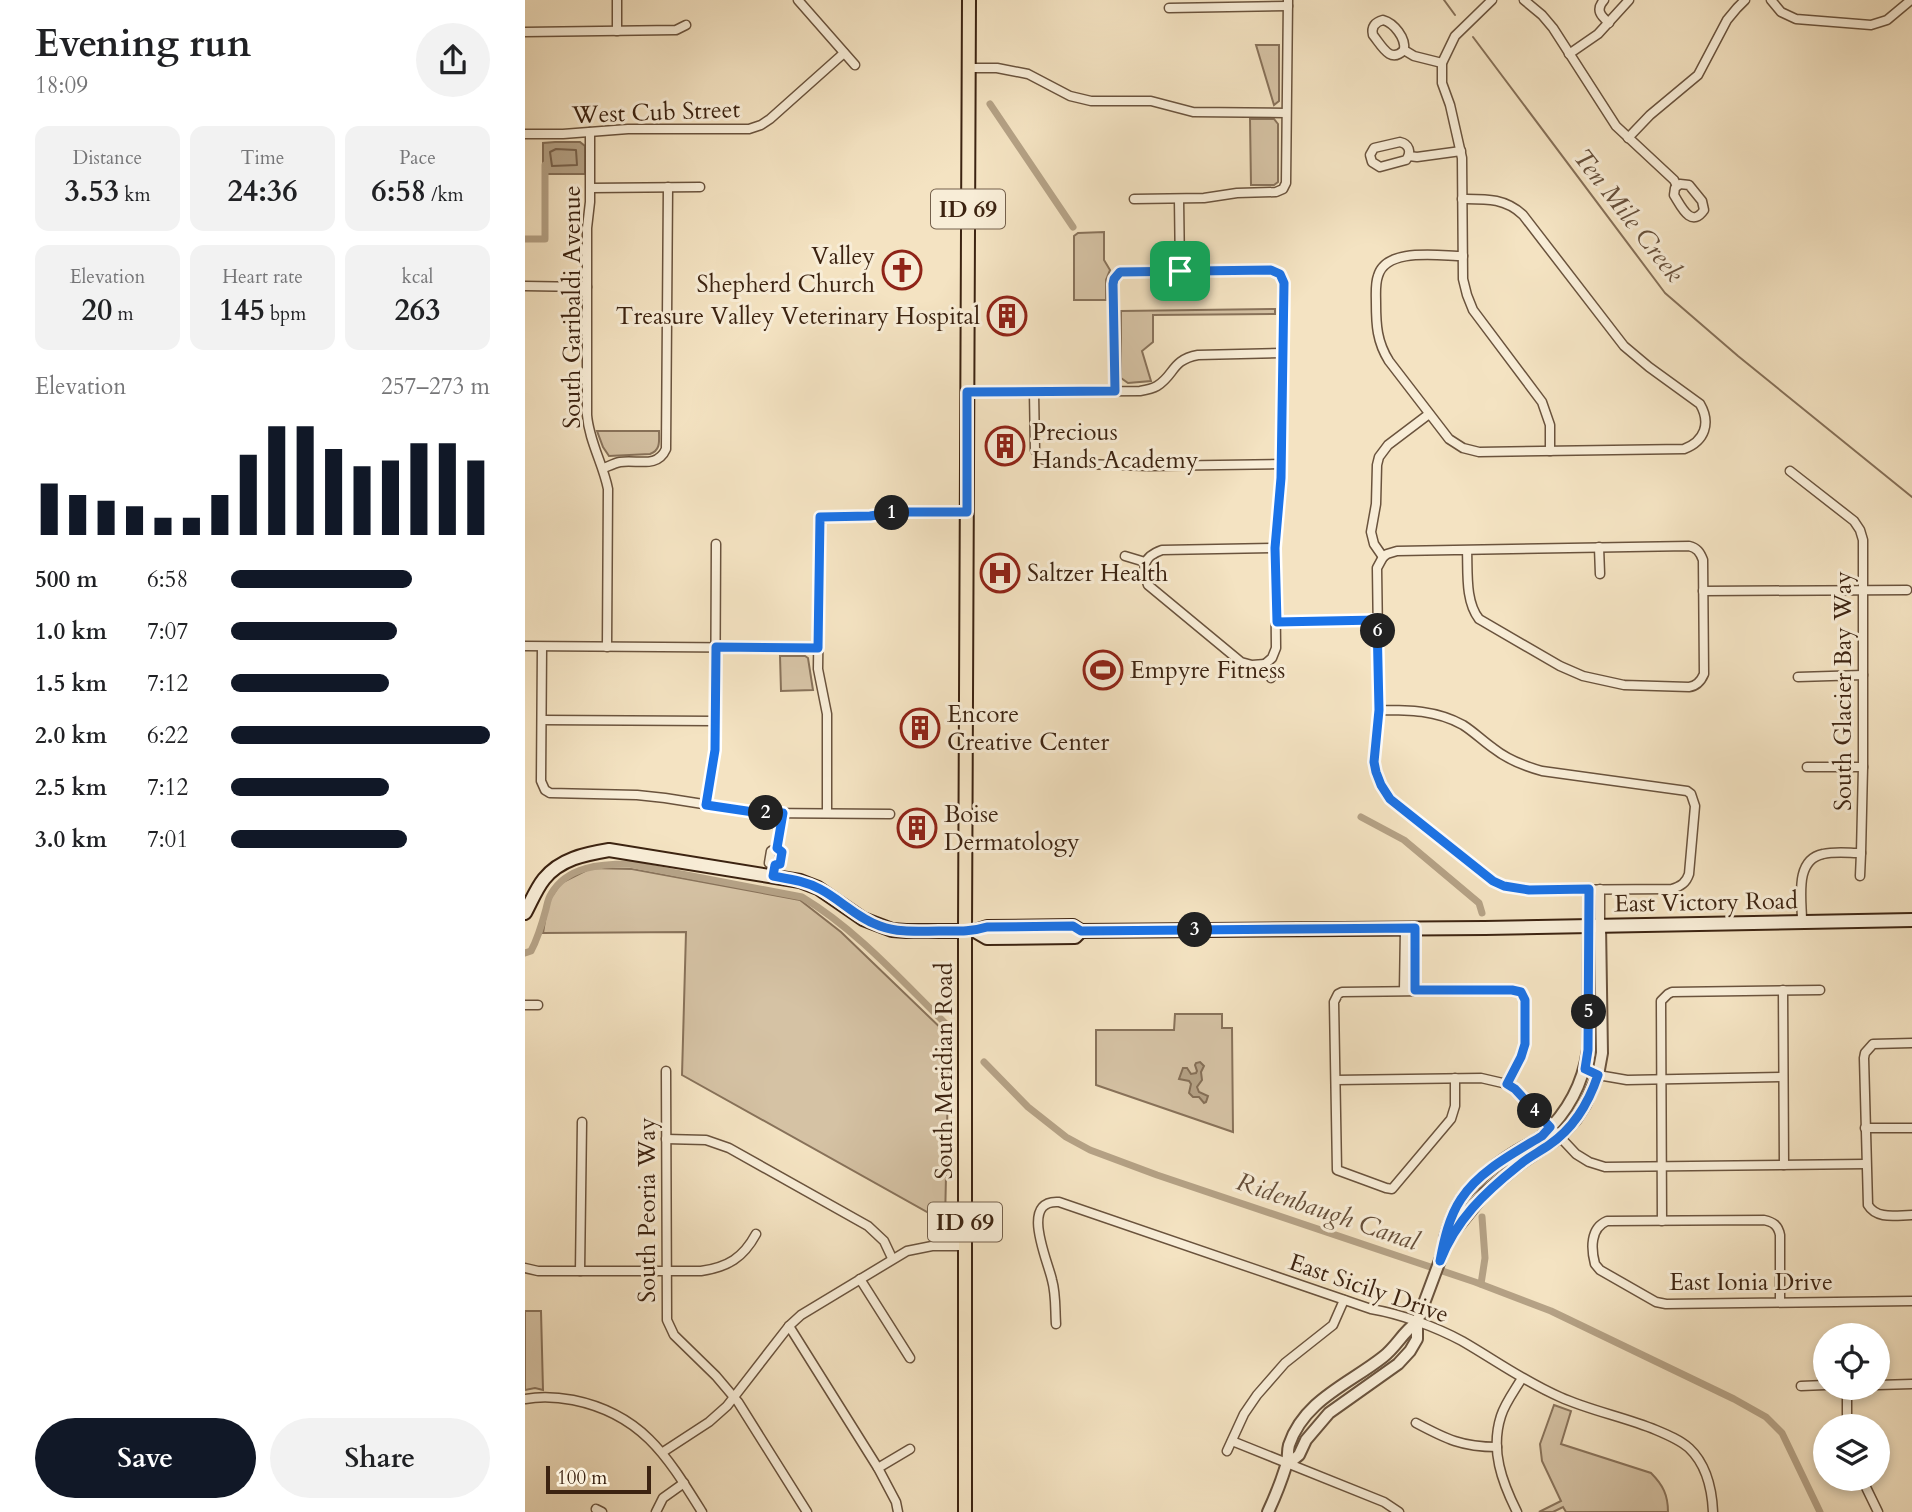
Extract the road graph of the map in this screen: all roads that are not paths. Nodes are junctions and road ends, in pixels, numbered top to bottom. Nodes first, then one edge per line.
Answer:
1 (617, 0) edge
2 (798, 0) edge
3 (969, 0) edge
4 (1492, 0) edge
5 (1524, 0) edge
6 (1604, 0) edge
7 (1629, 0) edge
8 (1745, 0) edge
9 (1770, 0) edge
10 (1911, 0) edge
11 (1288, 3) edge
12 (1169, 8) dead end
13 (1609, 23) junction
14 (686, 25) dead end
15 (617, 31) junction
16 (525, 32) edge
17 (1404, 50) junction
18 (844, 53) junction
19 (1569, 54) junction
20 (1442, 63) junction
21 (855, 65) dead end
22 (968, 68) junction
23 (1286, 113) junction
24 (590, 132) junction
25 (525, 134) edge
26 (1627, 138) junction
27 (1461, 151) junction
28 (1409, 156) junction
29 (1677, 186) junction
30 (668, 187) junction
31 (700, 187) dead end
32 (591, 188) junction
33 (1179, 199) junction
34 (1462, 199) junction
35 (1134, 200) dead end
36 (1463, 256) junction
37 (1180, 271) junction
38 (525, 286) edge
39 (587, 286) junction
40 (1283, 353) junction
41 (1115, 391) junction
42 (967, 392) junction
43 (1034, 392) junction
44 (1429, 414) junction
45 (1551, 451) junction
46 (1281, 464) junction
47 (604, 468) junction
48 (1790, 471) dead end
49 (967, 512) junction
50 (716, 544) dead end
51 (1599, 547) junction
52 (1275, 548) junction
53 (1467, 550) junction
54 (1125, 556) dead end
55 (1383, 557) junction
56 (1145, 562) junction
57 (1599, 574) dead end
58 (1863, 590) junction
59 (1907, 590) dead end
60 (1703, 592) junction
61 (1377, 620) junction
62 (1277, 622) junction
63 (525, 646) edge
64 (543, 647) junction
65 (607, 647) junction
66 (716, 647) junction
67 (818, 648) junction
68 (1265, 664) junction
69 (1863, 675) junction
70 (1798, 677) dead end
71 (1271, 678) dead end
72 (1379, 710) junction
73 (542, 720) junction
74 (715, 721) junction
75 (1807, 767) dead end
76 (1863, 767) junction
77 (706, 805) junction
78 (783, 813) junction
79 (827, 813) junction
80 (890, 814) dead end
81 (1861, 853) junction
82 (774, 871) junction
83 (1860, 876) dead end
84 (1589, 889) junction
85 (1600, 889) junction
86 (525, 913) edge
87 (1912, 920) edge
88 (1802, 921) junction
89 (1595, 925) junction
90 (1410, 928) junction
91 (970, 931) junction
92 (1404, 990) junction
93 (1415, 990) junction
94 (1783, 990) junction
95 (1820, 990) dead end
96 (525, 1005) edge
97 (538, 1005) dead end
98 (1912, 1043) edge
99 (1585, 1069) junction
100 (666, 1071) dead end
101 (1598, 1075) junction
102 (1783, 1077) junction
103 (1455, 1079) junction
104 (1660, 1079) junction
105 (1336, 1080) junction
106 (1507, 1084) junction
107 (582, 1122) dead end
108 (1550, 1127) junction
109 (1865, 1128) junction
110 (1912, 1128) edge
111 (1560, 1137) junction
112 (666, 1139) junction
113 (1865, 1164) junction
114 (1784, 1166) junction
115 (1661, 1167) junction
116 (1912, 1215) edge
117 (1662, 1221) junction
118 (756, 1234) dead end
119 (965, 1246) junction
120 (892, 1258) junction
121 (1440, 1261) junction
122 (525, 1268) edge
123 (580, 1271) junction
124 (666, 1272) junction
125 (860, 1279) junction
126 (1344, 1300) junction
127 (1912, 1301) edge
128 (1780, 1302) junction
129 (1417, 1322) junction
130 (1056, 1324) dead end
131 (789, 1326) junction
132 (910, 1358) dead end
133 (1523, 1378) junction
134 (1890, 1384) edge
135 (1912, 1384) edge
136 (1801, 1386) dead end
137 (1813, 1386) edge
138 (733, 1397) junction
139 (525, 1399) edge
140 (1416, 1423) dead end
141 (1231, 1441) junction
142 (1497, 1447) junction
143 (910, 1449) dead end
144 (1227, 1451) dead end
145 (663, 1452) junction
146 (1287, 1464) junction
147 (879, 1468) junction
148 (684, 1483) junction
149 (1868, 1491) edge
150 (656, 1512) edge
151 (702, 1512) edge
152 (807, 1512) edge
153 (898, 1512) edge
154 (965, 1512) edge
155 (1268, 1512) edge
156 (1399, 1512) edge
157 (1517, 1512) edge
158 (1713, 1512) edge
159 (1878, 1512) edge

1 - 15 street
2 - 18 street
3 - 22 main road, South Meridian Road / ID 69
4 - 20 street
5 - 19 street
6 - 13 street
7 - 13 street
8 - 26 street
9 - 10 street
11 - 12 street
11 - 23 street
13 - 19 street
14 - 15 street
15 - 16 street
17 - 17 street
17 - 20 street
18 - 21 street
18 - 24 street, West Cub Street
19 - 26 street
20 - 27 street
22 - 23 street
22 - 42 main road, South Meridian Road / ID 69
23 - 33 street
24 - 25 street, West Cub Street
24 - 32 street, South Garibaldi Avenue
26 - 29 street
27 - 28 street
27 - 34 street
28 - 28 street
29 - 29 street
30 - 31 street
30 - 32 street
30 - 47 street
32 - 39 street, South Garibaldi Avenue
33 - 35 street
33 - 37 street
34 - 36 street
34 - 45 street
36 - 44 street
36 - 45 street
37 - 40 street
37 - 41 street
38 - 39 street
39 - 47 street, South Garibaldi Avenue
40 - 41 street
40 - 46 street
41 - 43 street
42 - 43 street
42 - 49 main road, South Meridian Road / ID 69
43 - 46 street
44 - 45 street
44 - 55 street
46 - 52 street
47 - 65 street, South Garibaldi Avenue
48 - 58 street, South Glacier Bay Way
49 - 67 street
49 - 91 main road, South Meridian Road / ID 69
50 - 66 street
51 - 53 street
51 - 57 street
51 - 60 street
52 - 56 street
52 - 62 street
53 - 55 street
53 - 60 street
54 - 56 street
55 - 61 street
56 - 68 street
58 - 59 street
58 - 60 street
58 - 69 street, South Glacier Bay Way
61 - 62 street
61 - 72 street
62 - 68 street
63 - 64 street
64 - 65 street
64 - 73 street
65 - 66 street
66 - 67 street
66 - 74 street
67 - 79 street
68 - 71 street
69 - 70 street
69 - 76 street, South Glacier Bay Way
72 - 84 street
72 - 85 street
73 - 74 street
73 - 77 street
74 - 77 street
75 - 76 street
76 - 81 street, South Glacier Bay Way
77 - 78 street
78 - 79 street
78 - 82 street
79 - 80 street
81 - 83 street, South Glacier Bay Way
81 - 88 street
82 - 86 main road, East Victory Road
82 - 91 main road, East Victory Road
84 - 85 street
84 - 89 street
85 - 89 street
87 - 88 main road, East Victory Road
88 - 89 main road, East Victory Road
89 - 90 main road, East Victory Road
89 - 99 street
89 - 101 street
90 - 91 main road, East Victory Road
90 - 92 street
90 - 93 street
91 - 119 main road, South Meridian Road / ID 69
92 - 93 street
92 - 105 street
93 - 106 street
94 - 95 street
94 - 102 street
94 - 104 street
96 - 97 street
98 - 109 street
99 - 101 street
99 - 108 street
100 - 112 street, South Peoria Way
101 - 104 street
101 - 111 street
102 - 104 street
102 - 114 street
103 - 105 street
103 - 105 street
103 - 106 street
104 - 115 street
106 - 108 street
107 - 123 street
108 - 111 street
108 - 121 street
109 - 110 street
109 - 113 street
111 - 115 street
111 - 121 street
112 - 120 street
112 - 124 street, South Peoria Way
113 - 114 street
113 - 116 street
114 - 115 street
115 - 117 street
117 - 128 street
117 - 128 street, East Ionia Drive
118 - 124 street
119 - 120 street
119 - 154 main road, South Meridian Road / ID 69
120 - 125 street
121 - 129 street
122 - 123 street
123 - 124 street
124 - 138 street, South Peoria Way
125 - 131 street
125 - 132 street
126 - 129 street, East Sicily Drive
126 - 130 street, East Sicily Drive
126 - 141 street
127 - 128 street, East Ionia Drive
129 - 133 street, East Sicily Drive
129 - 146 street
131 - 138 street
131 - 147 street
133 - 142 street
133 - 158 street, East Sicily Drive
134 - 135 street
136 - 137 street
138 - 145 street
138 - 152 street, South Peoria Way
139 - 145 street
140 - 142 street
141 - 144 street
141 - 146 street
142 - 157 street
143 - 147 street
145 - 148 street
146 - 155 street
146 - 156 street
147 - 153 street
148 - 150 street
148 - 151 street
149 - 159 street

